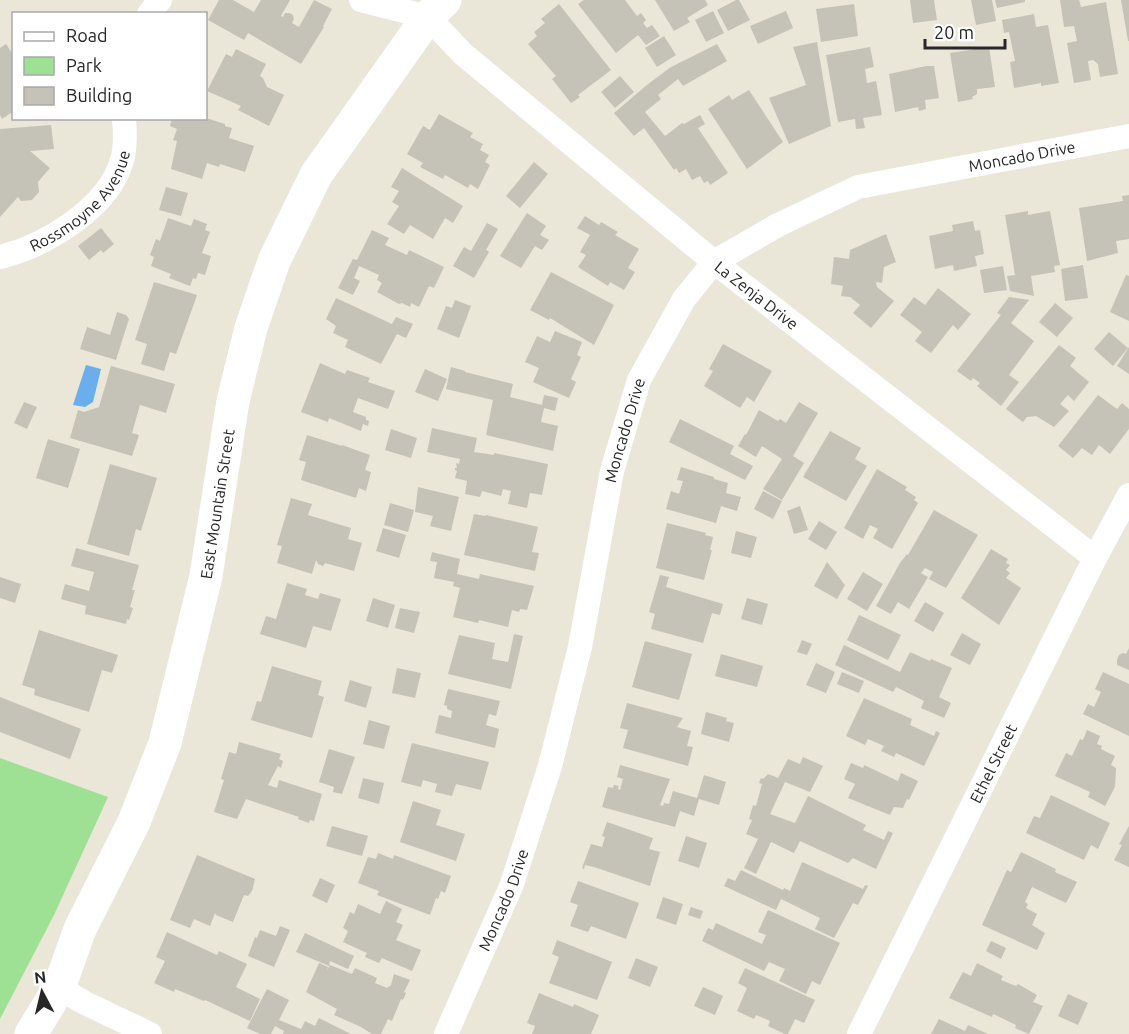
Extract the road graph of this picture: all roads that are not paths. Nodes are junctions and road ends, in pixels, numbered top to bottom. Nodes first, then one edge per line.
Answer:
1 (160, 0) edge
2 (361, 0) edge
3 (437, 8) edge
4 (151, 12) edge
5 (124, 120) edge
6 (1129, 136) edge
7 (0, 257) edge
8 (714, 262) junction
9 (1129, 495) edge
10 (1095, 558) junction
11 (59, 988) junction
12 (31, 1034) edge
13 (150, 1034) edge
14 (446, 1034) edge
15 (859, 1034) edge

1 - 4 street
2 - 3 street
3 - 8 street, La Zenja Drive
3 - 11 street, East Mountain Street
5 - 7 street, Rossmoyne Avenue
6 - 8 street, Moncado Drive
8 - 10 street, La Zenja Drive
8 - 14 street, Moncado Drive
9 - 10 street, Ethel Street
10 - 15 street, Ethel Street
11 - 12 street, East Mountain Street
11 - 13 street

